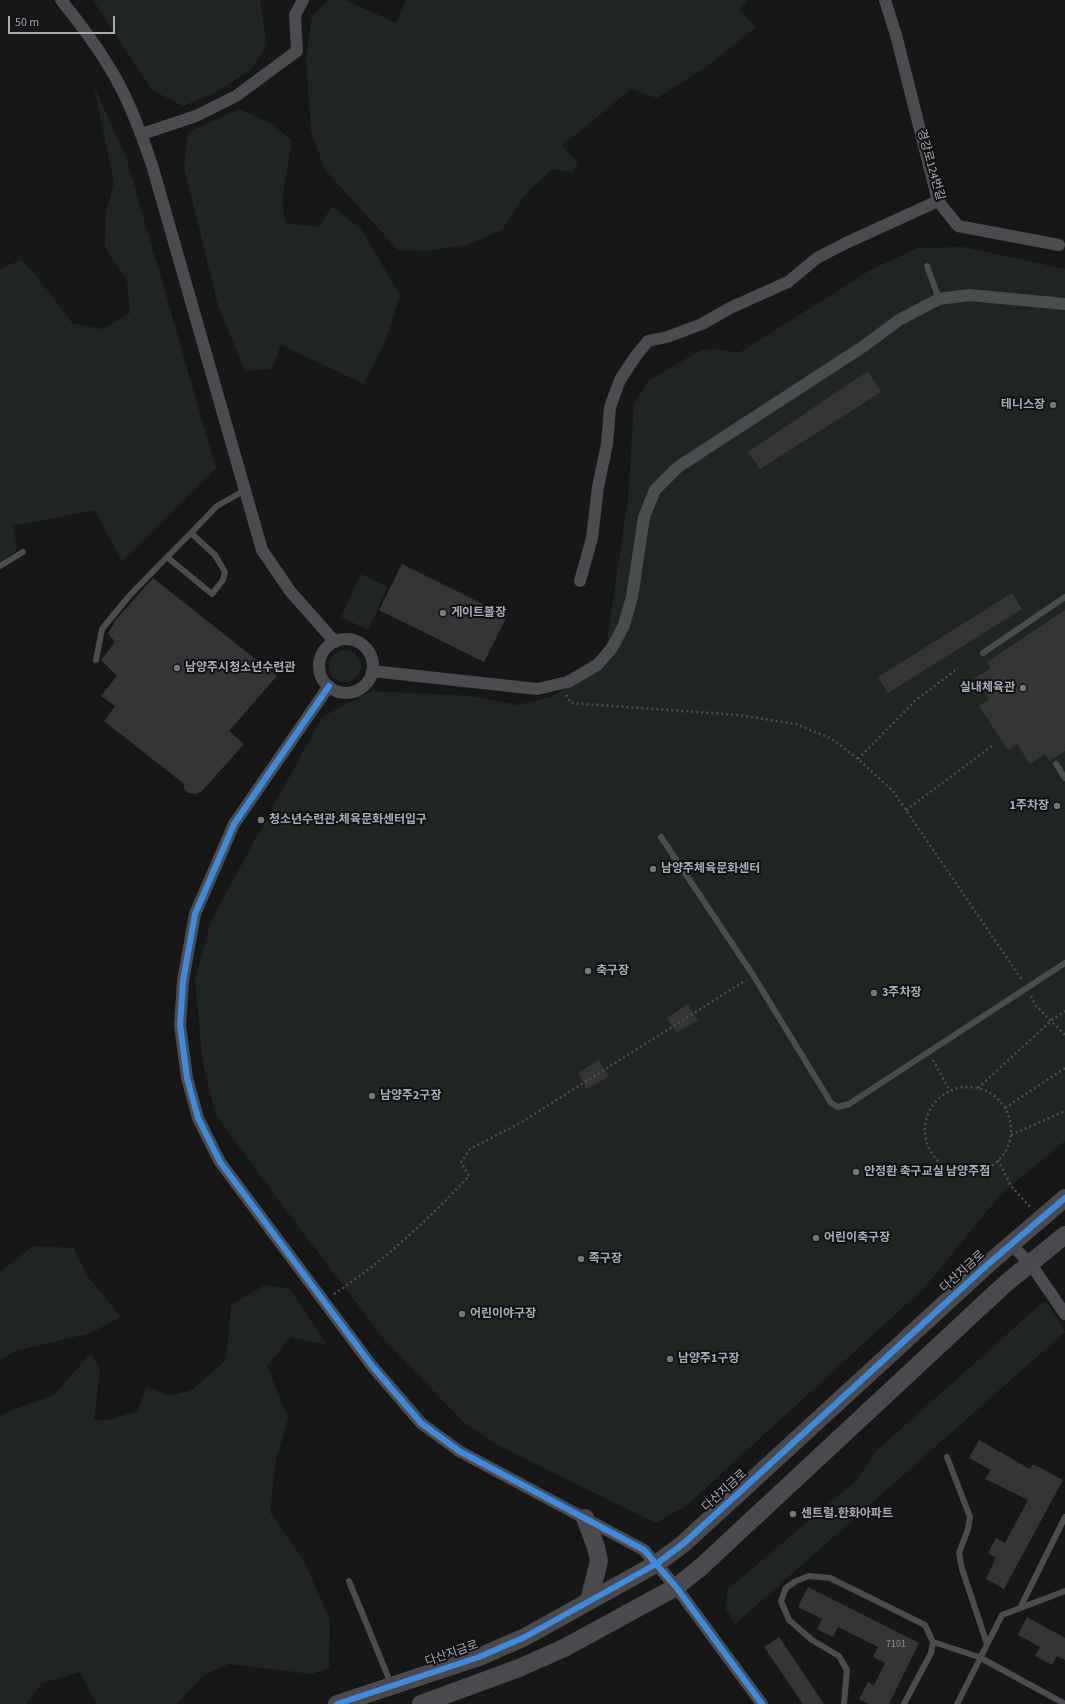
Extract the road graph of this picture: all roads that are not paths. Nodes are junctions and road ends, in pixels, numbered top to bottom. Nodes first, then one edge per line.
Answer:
1 (61, 0) edge
2 (303, 0) edge
3 (885, 0) edge
4 (142, 134) junction
5 (938, 202) junction
6 (1059, 246) dead end
7 (927, 266) dead end
8 (939, 299) junction
9 (1065, 304) edge
10 (245, 490) junction
11 (191, 533) junction
12 (23, 552) dead end
13 (167, 557) junction
14 (0, 566) edge
15 (580, 580) dead end
16 (1065, 597) edge
17 (335, 642) junction
18 (984, 652) dead end
19 (96, 660) dead end
20 (372, 671) junction
21 (329, 686) junction
22 (1056, 764) dead end
23 (1065, 778) edge
24 (660, 837) dead end
25 (1065, 962) edge
26 (1065, 1198) edge
27 (1065, 1235) edge
28 (1011, 1245) junction
29 (1030, 1263) junction
30 (1065, 1314) edge
31 (947, 1457) dead end
32 (1065, 1517) edge
33 (585, 1518) junction
34 (656, 1564) junction
35 (349, 1581) dead end
36 (676, 1587) junction
37 (1065, 1591) edge
38 (589, 1601) junction
39 (1021, 1606) junction
40 (933, 1642) junction
41 (986, 1644) junction
42 (979, 1657) junction
43 (391, 1686) junction
44 (337, 1704) edge
45 (420, 1704) edge
46 (762, 1704) edge
47 (844, 1704) edge
48 (904, 1704) edge
49 (957, 1704) edge
50 (1065, 1704) edge

1 - 4 street
2 - 4 street
3 - 5 street, 경강로124번길
4 - 10 street
5 - 6 street, 경강로124번길
5 - 15 street
7 - 8 lane
8 - 9 street
8 - 20 street
10 - 11 lane
10 - 17 street
11 - 13 lane
11 - 13 lane
12 - 14 lane
13 - 19 lane
16 - 18 lane
17 - 20 street
17 - 21 street
20 - 21 street
21 - 33 street
22 - 23 lane
24 - 25 lane
26 - 28 street, 다산지금로
27 - 29 street
28 - 29 street
28 - 34 street, 다산지금로
29 - 30 street
29 - 36 street
31 - 41 lane
32 - 39 lane
33 - 34 street
33 - 38 street
34 - 36 street
34 - 38 street, 다산지금로
35 - 43 lane
36 - 45 street
36 - 46 street
37 - 39 lane
38 - 43 street, 다산지금로
39 - 41 lane
40 - 42 lane
40 - 47 lane
40 - 48 lane
41 - 42 lane
42 - 49 lane
42 - 50 lane
43 - 44 street, 다산지금로

